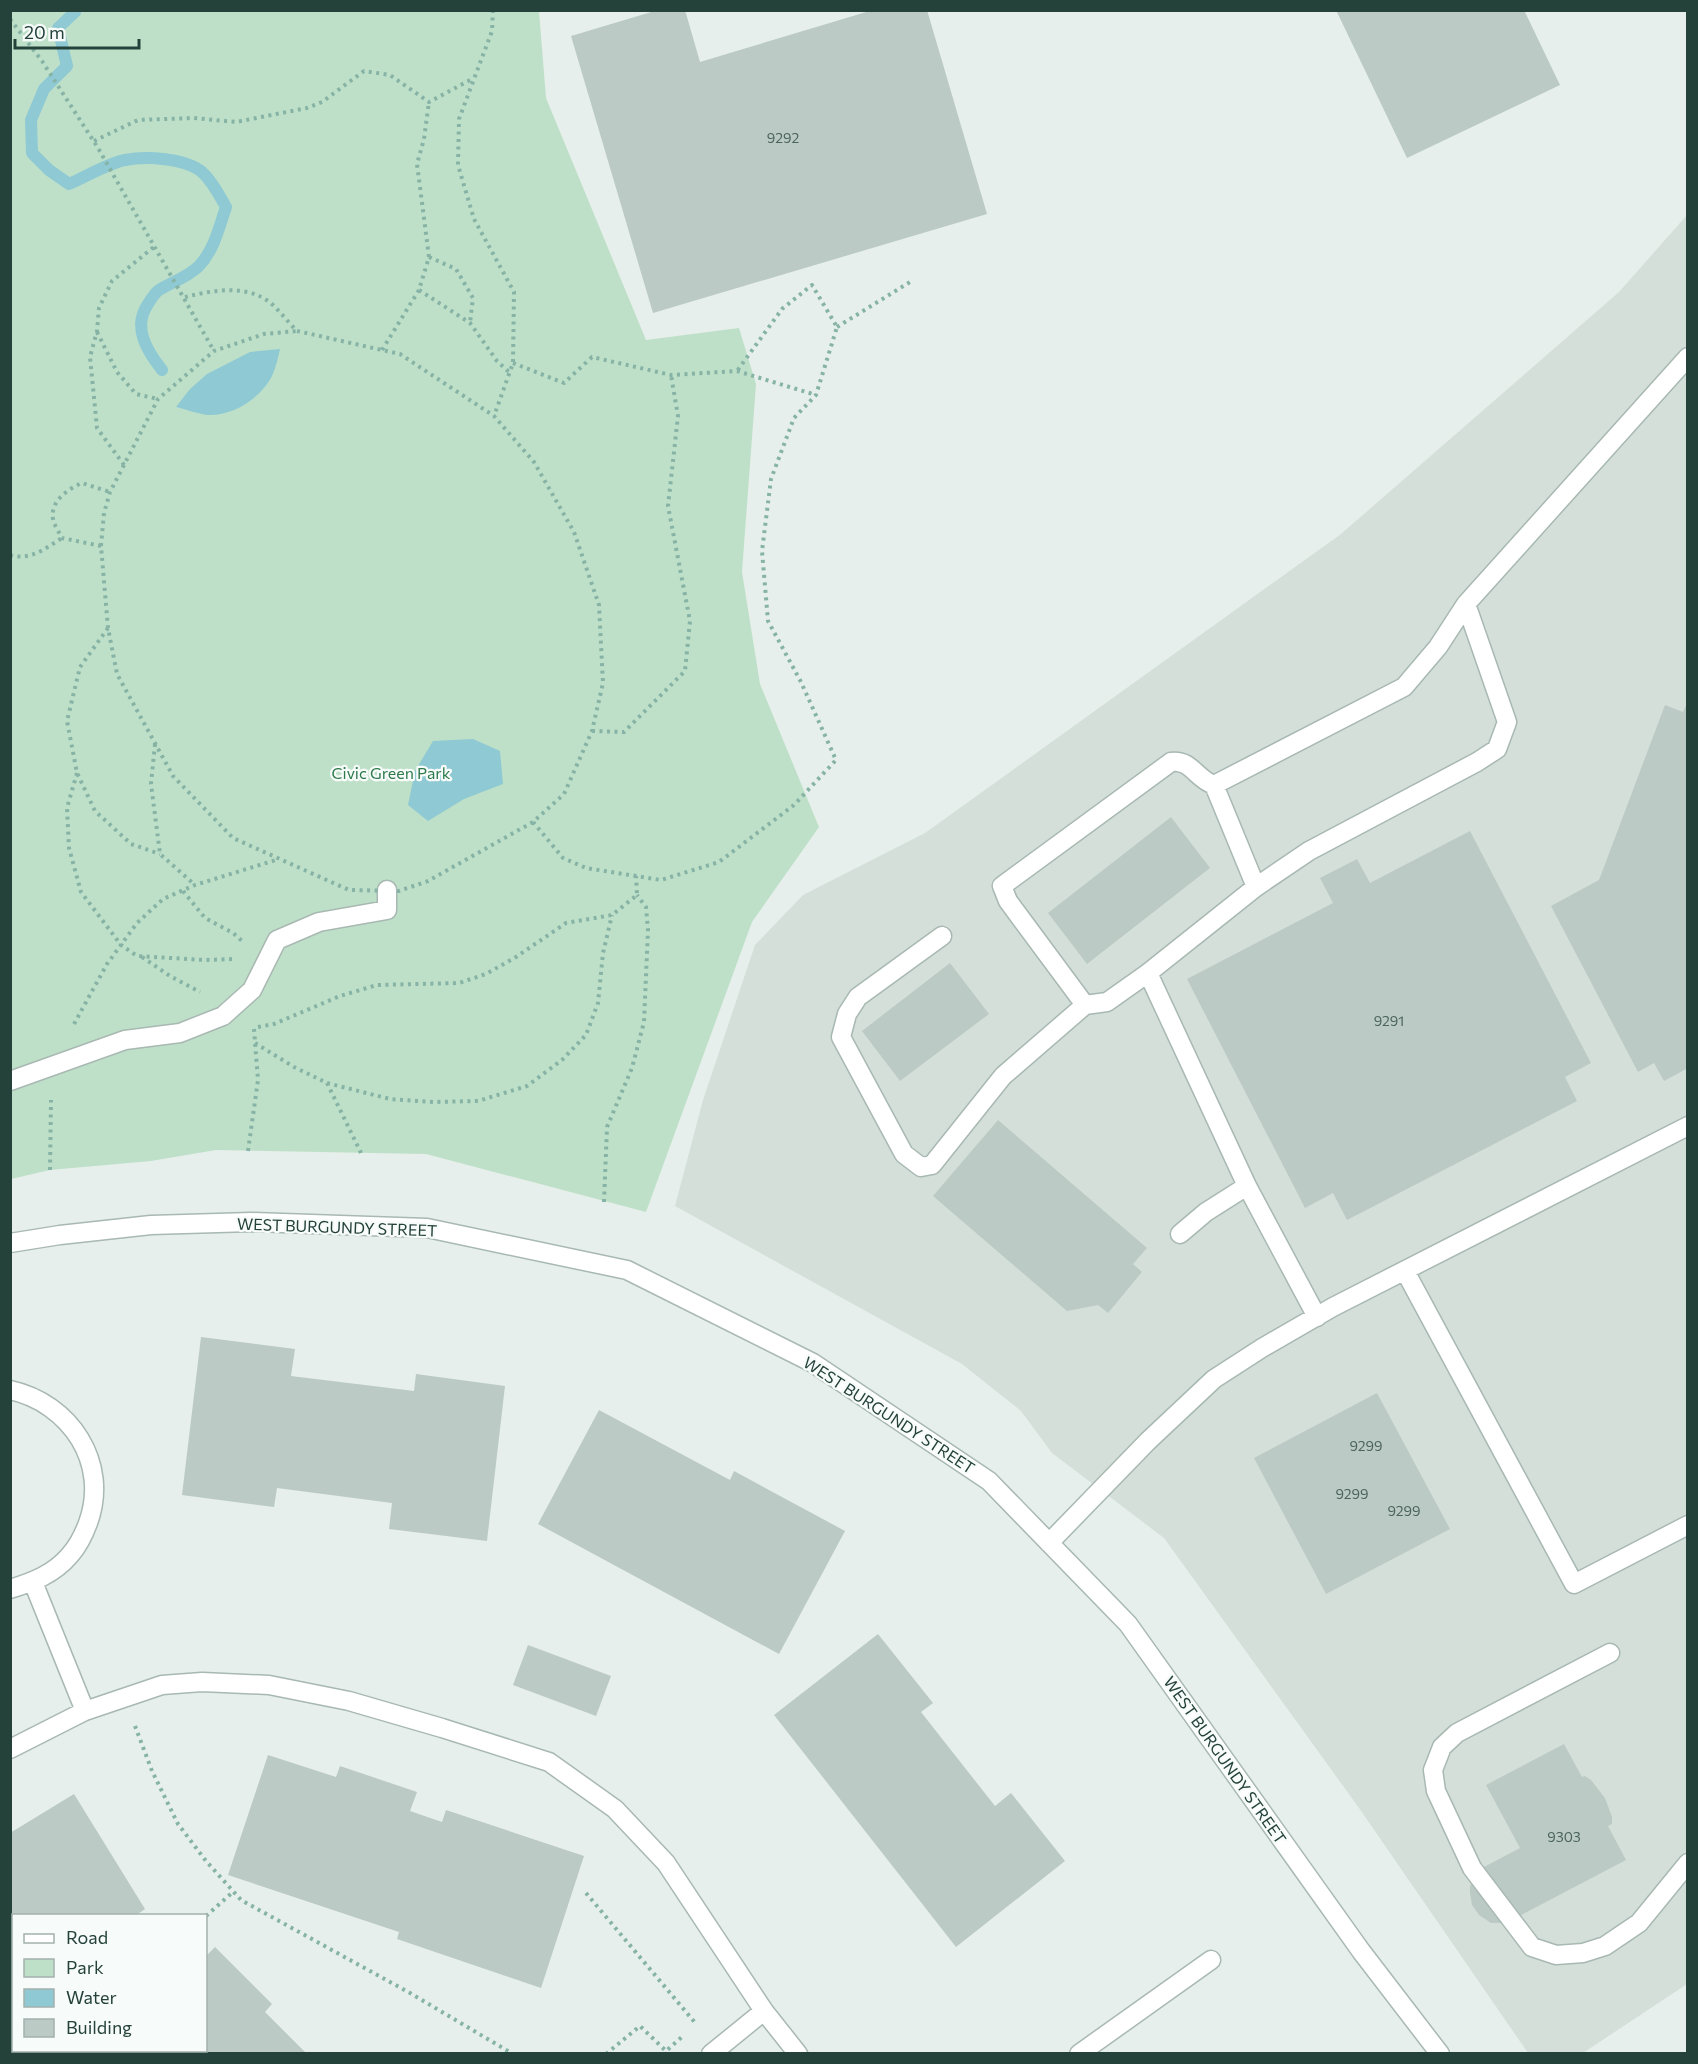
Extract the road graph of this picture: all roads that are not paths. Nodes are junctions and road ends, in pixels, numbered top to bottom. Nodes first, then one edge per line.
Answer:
1 (1688, 357) edge
2 (1466, 604) junction
3 (1214, 785) junction
4 (1256, 887) junction
5 (387, 890) road end
6 (942, 936) dead end
7 (1148, 973) junction
8 (1085, 1005) junction
9 (10, 1081) edge
10 (1688, 1126) edge
11 (1247, 1186) junction
12 (1180, 1234) dead end
13 (10, 1243) edge
14 (1405, 1271) junction
15 (1317, 1317) junction
16 (11, 1385) edge
17 (1688, 1525) edge
18 (1049, 1543) junction
19 (33, 1582) junction
20 (10, 1589) edge
21 (1610, 1653) dead end
22 (85, 1711) junction
23 (10, 1749) edge
24 (1688, 1863) edge
25 (1211, 1960) dead end
26 (764, 2011) junction
27 (714, 2051) edge
28 (798, 2054) edge
29 (1079, 2054) edge
30 (1440, 2054) edge

1 - 2 street
2 - 3 street
2 - 4 street
3 - 4 street
3 - 8 street
4 - 7 street
5 - 9 street
6 - 8 street
7 - 8 street
7 - 11 street
10 - 14 street
11 - 12 street
11 - 15 street
13 - 18 street, WEST BURGUNDY STREET
14 - 15 street
14 - 17 street
15 - 18 street
16 - 19 street
18 - 30 street, WEST BURGUNDY STREET
19 - 20 street
19 - 22 street
21 - 24 street
22 - 23 street
22 - 26 street
25 - 29 street
26 - 27 street
26 - 28 street

